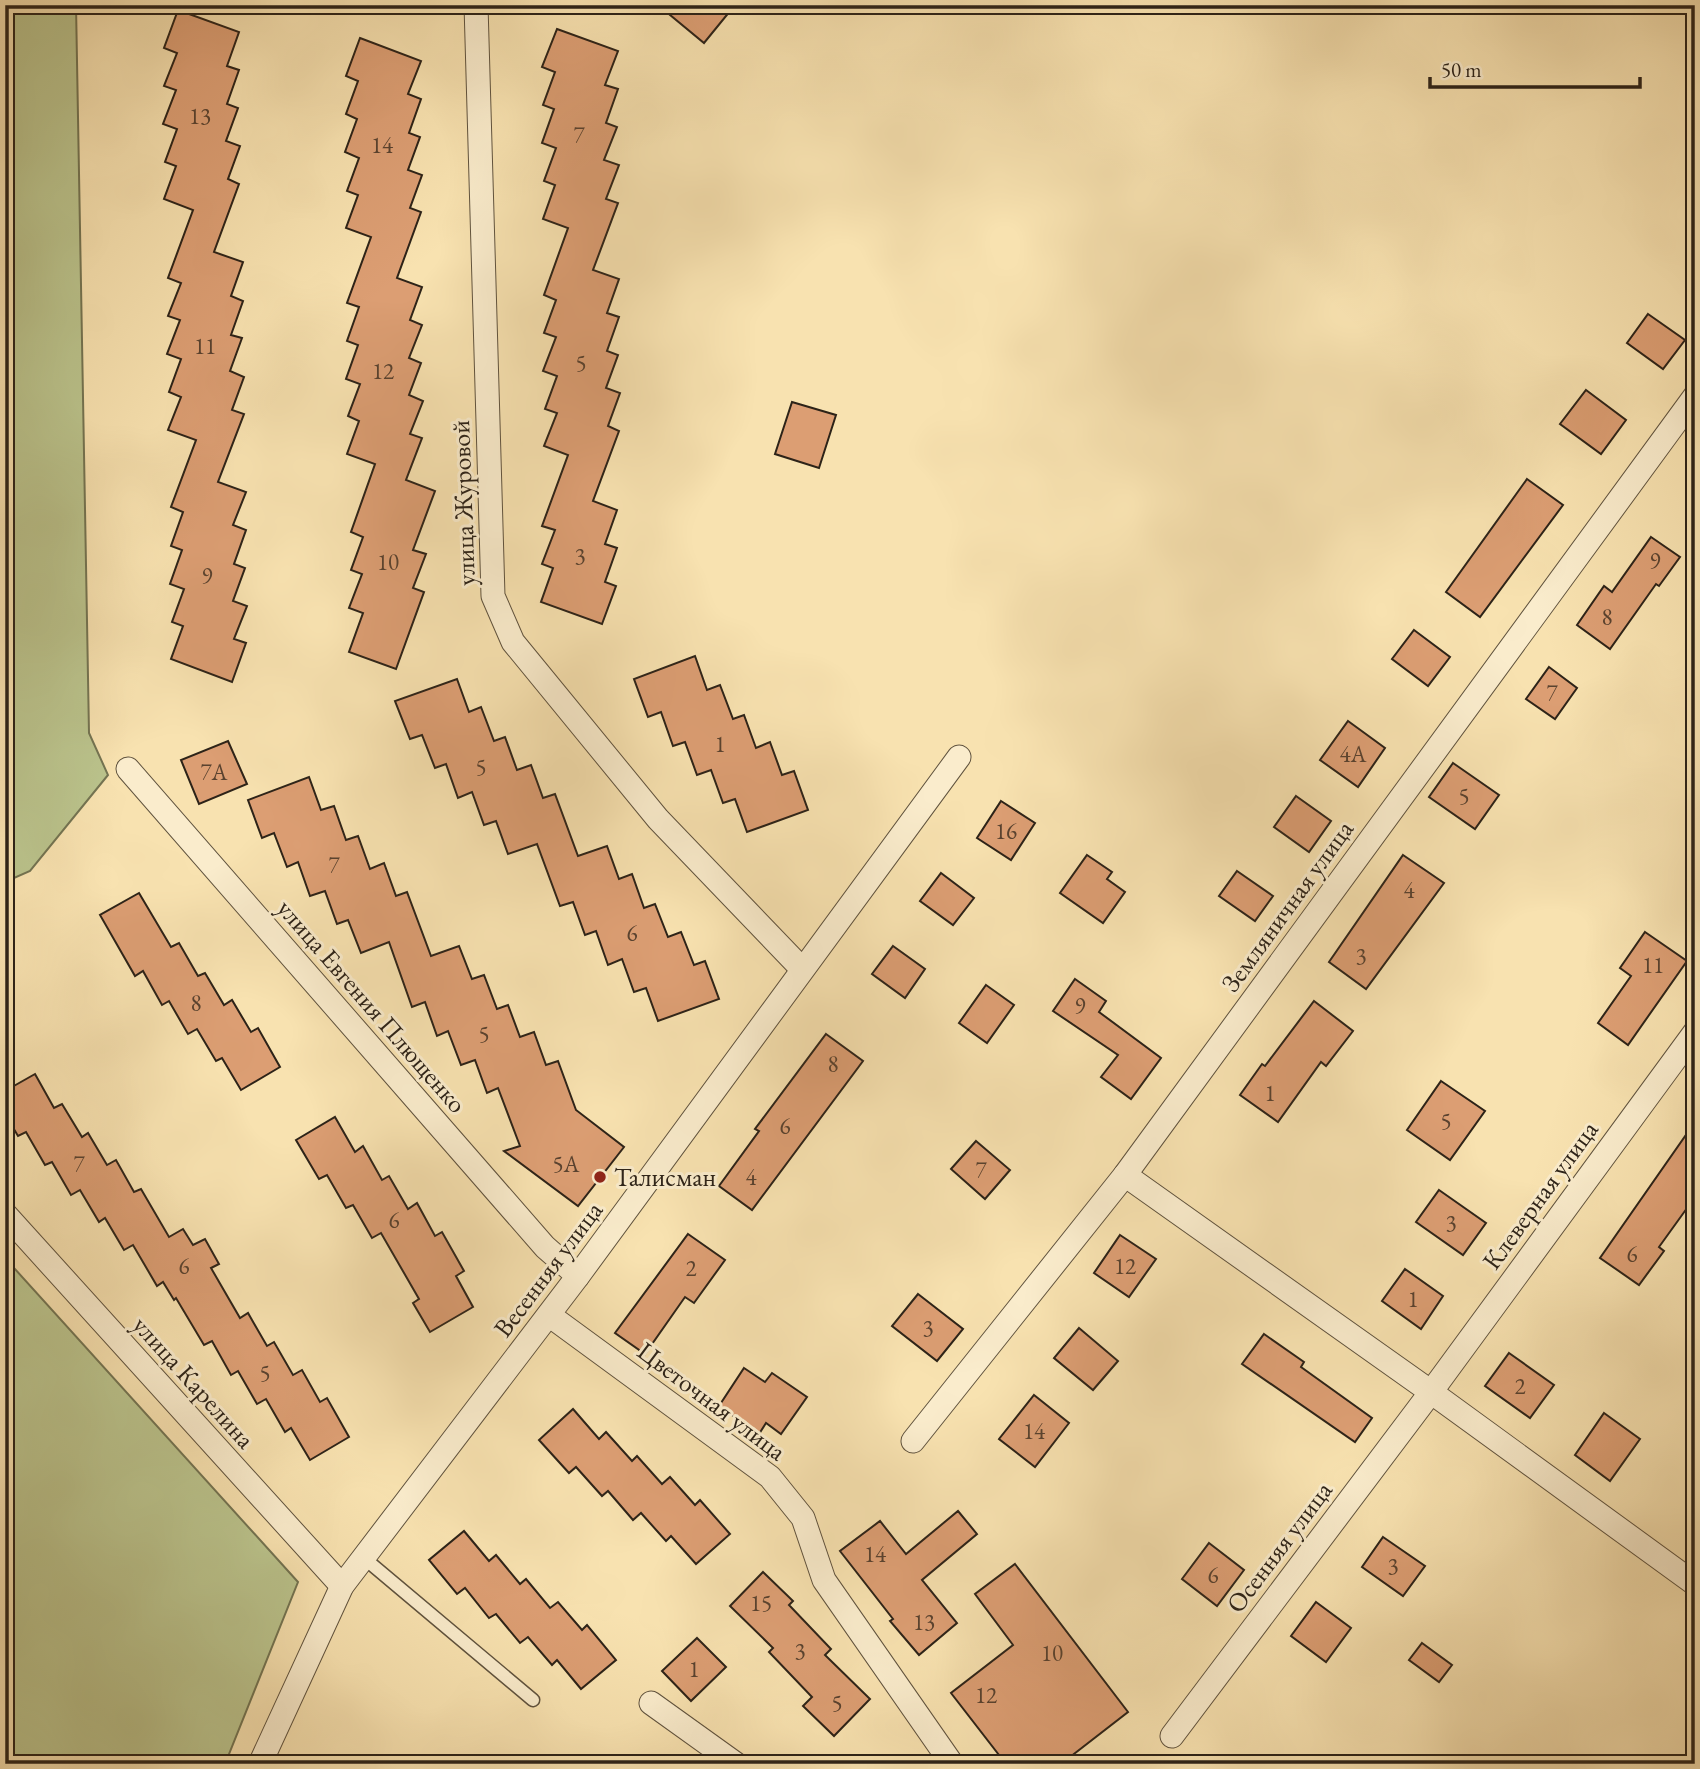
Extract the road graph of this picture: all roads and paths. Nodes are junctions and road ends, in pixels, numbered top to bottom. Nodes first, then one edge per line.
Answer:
1 (476, 5) edge
2 (1695, 396) edge
3 (959, 757) dead end
4 (128, 769) dead end
5 (802, 970) junction
6 (1695, 1032) edge
7 (1125, 1175) junction
8 (5, 1214) edge
9 (578, 1276) junction
10 (549, 1315) junction
11 (1431, 1392) junction
12 (913, 1441) dead end
13 (364, 1558) junction
14 (1695, 1584) edge
15 (342, 1586) junction
16 (533, 1700) dead end
17 (651, 1703) dead end
18 (1171, 1737) dead end
19 (260, 1764) edge
20 (736, 1764) edge
21 (952, 1764) edge

1 - 5 street, улица Журовой
2 - 7 street, Земляничная улица
3 - 5 street, Весенняя улица
4 - 9 street, улица Евгения Плющенко
5 - 9 street, Весенняя улица
6 - 11 street, Клеверная улица
7 - 11 street
7 - 12 street, Земляничная улица
8 - 15 street, улица Карелина
9 - 10 street, Весенняя улица
10 - 13 street, Весенняя улица
10 - 21 street, Цветочная улица
11 - 14 street
11 - 18 street, Осенняя улица
13 - 15 street, Весенняя улица
13 - 16 lane
15 - 19 street, Весенняя улица
17 - 20 street

